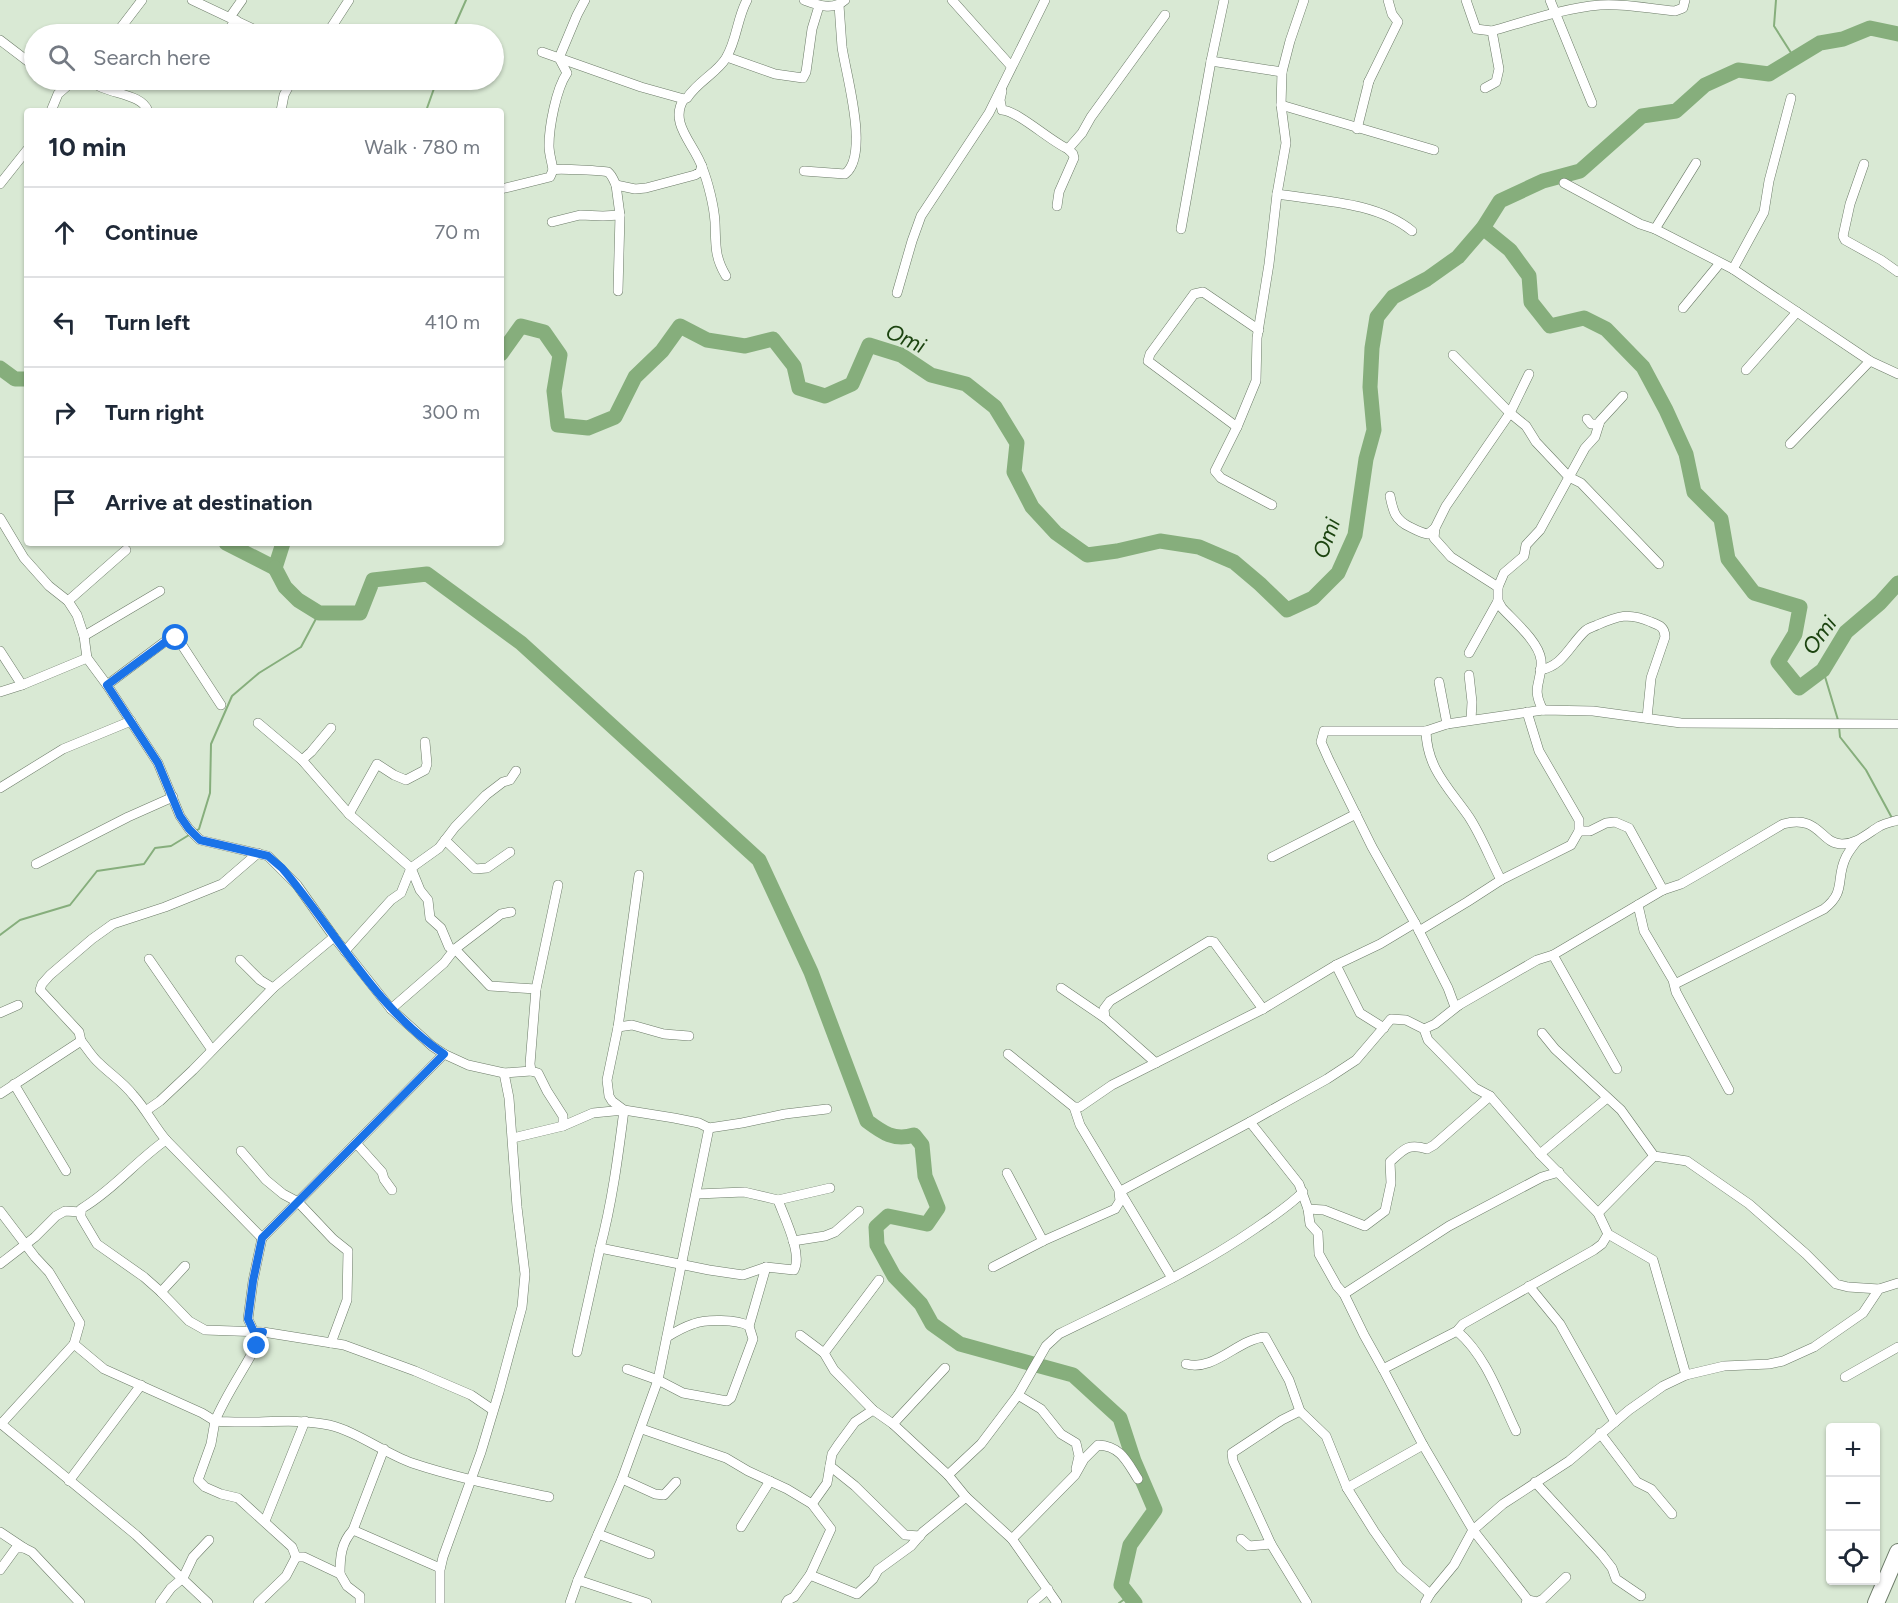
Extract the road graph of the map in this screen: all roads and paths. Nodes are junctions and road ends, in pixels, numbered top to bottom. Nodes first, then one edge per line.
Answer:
1 (141, 0) edge
2 (192, 0) edge
3 (242, 0) edge
4 (349, 0) edge
5 (585, 0) edge
6 (747, 0) edge
7 (804, 0) edge
8 (952, 0) edge
9 (1045, 0) edge
10 (1224, 0) edge
11 (1304, 0) edge
12 (1388, 0) edge
13 (1466, 0) edge
14 (1550, 0) edge
15 (1685, 0) edge
16 (842, 3) edge
17 (341, 5) edge
18 (819, 6) junction
19 (1555, 14) junction
20 (1165, 15) dead end
21 (233, 19) junction
22 (124, 24) edge
23 (231, 24) edge
24 (243, 24) edge
25 (332, 24) edge
26 (1492, 31) junction
27 (0, 41) edge
28 (542, 52) dead end
29 (727, 57) junction
30 (559, 58) junction
31 (24, 59) edge
32 (1211, 61) junction
33 (1011, 66) junction
34 (1282, 72) junction
35 (1004, 80) junction
36 (1485, 88) dead end
37 (63, 90) edge
38 (108, 90) edge
39 (287, 90) edge
40 (1791, 98) dead end
41 (684, 99) junction
42 (1592, 102) dead end
43 (1281, 105) junction
44 (52, 108) edge
45 (147, 108) edge
46 (282, 108) edge
47 (1357, 129) junction
48 (1068, 149) junction
49 (1434, 150) dead end
50 (24, 154) edge
51 (1696, 163) dead end
52 (1864, 164) dead end
53 (702, 166) junction
54 (553, 170) junction
55 (804, 171) dead end
56 (1564, 183) dead end
57 (0, 184) edge
58 (616, 185) junction
59 (504, 188) edge
60 (1277, 194) junction
61 (1057, 206) dead end
62 (620, 215) junction
63 (552, 222) dead end
64 (1181, 229) dead end
65 (1655, 229) junction
66 (1412, 231) dead end
67 (1720, 263) junction
68 (1733, 269) junction
69 (1898, 272) edge
70 (726, 276) dead end
71 (618, 291) dead end
72 (897, 293) dead end
73 (1683, 308) dead end
74 (1797, 312) junction
75 (1259, 330) junction
76 (1453, 355) dead end
77 (1870, 361) junction
78 (1746, 370) dead end
79 (1529, 374) dead end
80 (1898, 374) edge
81 (1623, 396) dead end
82 (1510, 413) junction
83 (1587, 419) dead end
84 (1599, 424) junction
85 (1237, 427) junction
86 (1790, 444) dead end
87 (1569, 477) junction
88 (1389, 496) dead end
89 (1272, 505) dead end
90 (0, 518) edge
91 (1435, 528) junction
92 (126, 550) dead end
93 (1659, 564) dead end
94 (1498, 586) junction
95 (160, 591) dead end
96 (68, 601) junction
97 (1498, 601) junction
98 (84, 636) junction
99 (0, 651) edge
100 (1469, 653) dead end
101 (87, 658) junction
102 (1540, 670) junction
103 (1469, 675) dead end
104 (1439, 682) dead end
105 (22, 685) junction
106 (107, 685) junction
107 (0, 692) edge
108 (221, 705) dead end
109 (1543, 710) junction
110 (1527, 712) junction
111 (1647, 718) junction
112 (1471, 720) junction
113 (130, 721) junction
114 (258, 723) dead end
115 (1447, 724) junction
116 (1898, 724) edge
117 (331, 728) dead end
118 (1426, 731) junction
119 (425, 742) dead end
120 (302, 760) junction
121 (516, 771) dead end
122 (0, 788) edge
123 (173, 796) junction
124 (349, 814) junction
125 (1356, 814) junction
126 (1898, 820) edge
127 (1579, 831) junction
128 (445, 840) junction
129 (1857, 841) junction
130 (510, 852) dead end
131 (258, 853) junction
132 (1272, 857) dead end
133 (36, 864) dead end
134 (411, 868) junction
135 (639, 875) dead end
136 (1500, 880) junction
137 (558, 885) dead end
138 (1663, 890) junction
139 (1638, 904) junction
140 (511, 912) dead end
141 (1417, 927) junction
142 (334, 938) junction
143 (345, 951) junction
144 (1553, 955) junction
145 (149, 959) dead end
146 (240, 960) dead end
147 (1336, 965) junction
148 (1675, 984) junction
149 (273, 988) junction
150 (1061, 988) dead end
151 (536, 989) junction
152 (18, 1005) dead end
153 (1459, 1005) junction
154 (392, 1009) junction
155 (1263, 1009) junction
156 (0, 1013) edge
157 (1105, 1018) junction
158 (618, 1027) junction
159 (1384, 1028) junction
160 (1424, 1029) junction
161 (1542, 1034) dead end
162 (689, 1036) dead end
163 (81, 1041) junction
164 (212, 1050) junction
165 (444, 1054) junction
166 (1008, 1054) dead end
167 (1156, 1063) junction
168 (1617, 1069) dead end
169 (531, 1071) junction
170 (504, 1072) junction
171 (14, 1084) junction
172 (1729, 1090) dead end
173 (1, 1091) edge
174 (1490, 1096) junction
175 (1607, 1098) junction
176 (1074, 1107) junction
177 (827, 1109) dead end
178 (147, 1110) junction
179 (624, 1110) junction
180 (1250, 1122) junction
181 (563, 1126) junction
182 (709, 1128) junction
183 (513, 1138) junction
184 (166, 1140) junction
185 (356, 1143) junction
186 (241, 1151) dead end
187 (1540, 1154) junction
188 (1653, 1156) junction
189 (66, 1171) dead end
190 (1559, 1172) junction
191 (1007, 1173) dead end
192 (830, 1188) dead end
193 (392, 1190) dead end
194 (1119, 1192) junction
195 (1303, 1192) junction
196 (697, 1194) junction
197 (778, 1200) junction
198 (298, 1202) junction
199 (1308, 1209) junction
200 (0, 1211) edge
201 (860, 1211) dead end
202 (81, 1212) junction
203 (1598, 1213) junction
204 (1608, 1234) junction
205 (262, 1238) junction
206 (793, 1241) junction
207 (1043, 1241) junction
208 (26, 1245) junction
209 (600, 1248) junction
210 (0, 1264) edge
211 (682, 1264) junction
212 (185, 1266) dead end
213 (766, 1267) junction
214 (993, 1267) dead end
215 (1172, 1278) junction
216 (879, 1280) dead end
217 (1898, 1283) edge
218 (1529, 1286) junction
219 (1879, 1289) junction
220 (161, 1292) junction
221 (1344, 1294) junction
222 (749, 1326) junction
223 (1457, 1331) junction
224 (259, 1332) junction
225 (800, 1335) dead end
226 (667, 1337) junction
227 (331, 1343) junction
228 (74, 1344) junction
229 (1898, 1347) edge
230 (577, 1352) dead end
231 (824, 1353) junction
232 (1186, 1364) dead end
233 (945, 1368) dead end
234 (1383, 1369) junction
235 (627, 1370) dead end
236 (1686, 1375) junction
237 (1845, 1377) dead end
238 (658, 1380) junction
239 (141, 1386) junction
240 (1018, 1395) junction
241 (493, 1410) junction
242 (873, 1410) junction
243 (1300, 1411) junction
244 (215, 1421) junction
245 (305, 1421) junction
246 (1615, 1422) junction
247 (0, 1424) edge
248 (893, 1424) junction
249 (642, 1430) junction
250 (1516, 1431) dead end
251 (1600, 1433) junction
252 (1423, 1445) junction
253 (384, 1449) junction
254 (830, 1466) junction
255 (948, 1475) junction
256 (1075, 1475) junction
257 (622, 1479) junction
258 (1138, 1479) dead end
259 (69, 1480) junction
260 (471, 1481) junction
261 (770, 1481) junction
262 (676, 1482) dead end
263 (1535, 1482) junction
264 (1347, 1488) junction
265 (549, 1497) dead end
266 (966, 1497) junction
267 (813, 1504) junction
268 (1672, 1514) dead end
269 (265, 1521) junction
270 (741, 1527) dead end
271 (353, 1530) junction
272 (1473, 1530) junction
273 (0, 1532) edge
274 (598, 1534) junction
275 (920, 1536) junction
276 (1012, 1539) junction
277 (1241, 1539) dead end
278 (209, 1540) dead end
279 (1271, 1544) junction
280 (24, 1548) junction
281 (1898, 1552) edge
282 (650, 1554) dead end
283 (296, 1557) junction
284 (440, 1568) junction
285 (0, 1570) edge
286 (340, 1574) junction
287 (810, 1575) junction
288 (1566, 1577) dead end
289 (183, 1578) junction
290 (578, 1580) junction
291 (1048, 1589) junction
292 (1641, 1596) dead end
293 (1427, 1598) edge
294 (1527, 1601) edge
295 (80, 1603) edge
296 (160, 1603) edge
297 (208, 1603) edge
298 (258, 1603) edge
299 (360, 1603) edge
300 (440, 1603) edge
301 (570, 1603) edge
302 (647, 1603) edge
303 (786, 1603) edge
304 (1032, 1603) edge
305 (1057, 1603) edge
306 (1306, 1603) edge
307 (1876, 1603) edge

1 - 22 street
2 - 21 street
3 - 21 street
4 - 17 street
5 - 30 street
6 - 29 street
7 - 18 street
8 - 33 street
9 - 33 street
10 - 32 street
11 - 34 street
12 - 47 street
13 - 26 street
14 - 19 street
15 - 19 street
16 - 18 street
16 - 55 street
17 - 25 street
18 - 29 street
19 - 26 street
19 - 42 street
20 - 48 street
21 - 23 street
21 - 24 street
26 - 36 street
27 - 31 street
28 - 30 street
29 - 41 street
30 - 41 street
30 - 54 street
32 - 34 street
32 - 64 street
33 - 35 street
34 - 43 street
35 - 48 street
35 - 72 street
37 - 44 street
38 - 45 street
39 - 46 street
40 - 68 street
41 - 53 street
43 - 47 street
43 - 60 street
47 - 49 street
48 - 61 street
50 - 57 street
51 - 65 street
52 - 69 street
53 - 58 street
53 - 70 street
54 - 58 street
54 - 59 street
56 - 65 street
58 - 62 street
60 - 66 street
60 - 75 street
62 - 63 street
62 - 71 street
65 - 67 street
67 - 68 street
67 - 73 street
68 - 74 street
74 - 77 street
74 - 78 street
75 - 85 street
75 - 85 street
76 - 82 street
77 - 80 street
77 - 86 street
79 - 82 street
81 - 84 street
82 - 87 street
82 - 91 street
83 - 84 street
84 - 87 street
85 - 89 street
87 - 93 street
87 - 94 street
88 - 91 street
90 - 96 street
91 - 94 street
92 - 96 street
94 - 97 street
95 - 98 street
96 - 98 street
97 - 100 street
97 - 102 street
98 - 101 street
99 - 105 street
101 - 105 street
101 - 106 street
102 - 109 street
102 - 111 street
103 - 112 street
104 - 115 street
105 - 107 street
106 - 108 street
106 - 113 street
109 - 110 street
109 - 111 street
110 - 112 street
110 - 127 street
111 - 116 street
112 - 115 street
113 - 122 street
113 - 123 street
114 - 120 street
115 - 118 street
117 - 120 street
118 - 125 street
118 - 136 street
119 - 124 street
120 - 124 street
121 - 128 street
123 - 131 street
123 - 133 street
124 - 134 street
125 - 132 street
125 - 141 street
126 - 129 street
127 - 136 street
127 - 138 street
128 - 130 street
128 - 134 street
129 - 138 street
129 - 148 street
131 - 142 street
131 - 163 street
134 - 143 street
134 - 154 street
135 - 158 street
136 - 141 street
137 - 151 street
138 - 139 street
139 - 144 street
139 - 148 street
140 - 151 street
141 - 147 street
141 - 153 street
142 - 143 street
142 - 149 street
143 - 154 street
144 - 153 street
144 - 168 street
145 - 164 street
146 - 149 street
147 - 155 street
147 - 159 street
148 - 172 street
149 - 164 street
150 - 157 street
151 - 169 street
152 - 156 street
153 - 160 street
154 - 165 street
155 - 157 street
155 - 167 street
157 - 167 street
158 - 162 street
158 - 179 street
159 - 160 street
159 - 180 street
160 - 174 street
161 - 175 street
163 - 171 street
163 - 178 street
164 - 178 street
165 - 170 street
165 - 185 street
166 - 176 street
167 - 176 street
169 - 170 street
169 - 181 street
170 - 183 street
171 - 173 street
171 - 189 street
174 - 187 street
174 - 199 street
175 - 187 street
175 - 188 street
176 - 194 street
177 - 182 street
178 - 184 street
179 - 181 street
179 - 182 street
179 - 209 street
180 - 194 street
180 - 195 street
181 - 183 street
182 - 196 street
183 - 241 street
184 - 202 street
184 - 205 street
185 - 193 street
185 - 198 street
186 - 198 street
187 - 190 street
188 - 203 street
188 - 219 street
190 - 203 street
190 - 221 street
191 - 207 street
192 - 197 street
194 - 207 street
194 - 215 street
195 - 199 street
195 - 215 street
196 - 197 street
196 - 211 street
197 - 206 street
198 - 205 street
198 - 227 street
199 - 221 street
200 - 208 street
201 - 206 street
202 - 208 street
202 - 220 street
203 - 204 street
204 - 218 street
204 - 236 street
205 - 224 street
206 - 213 street
207 - 214 street
208 - 210 street
208 - 228 street
209 - 211 street
209 - 230 street
211 - 213 street
211 - 226 street
212 - 220 street
213 - 222 street
215 - 240 street
216 - 231 street
217 - 219 street
218 - 223 street
218 - 246 street
219 - 236 street
220 - 224 street
221 - 234 street
222 - 226 street
222 - 238 street
223 - 234 street
223 - 250 street
224 - 227 street
224 - 244 street
225 - 231 street
226 - 238 street
227 - 241 street
228 - 239 street
228 - 247 street
229 - 237 street
231 - 242 street
232 - 243 street
233 - 248 street
234 - 252 street
235 - 238 street
236 - 246 street
238 - 249 street
239 - 244 street
239 - 259 street
240 - 255 street
240 - 256 street
241 - 260 street
242 - 248 street
242 - 254 street
243 - 264 street
243 - 279 street
244 - 245 street
244 - 269 street
245 - 253 street
245 - 269 street
246 - 251 street
247 - 259 street
248 - 255 street
249 - 257 street
249 - 261 street
251 - 263 street
251 - 268 street
252 - 264 street
252 - 272 street
253 - 260 street
253 - 271 street
254 - 267 street
254 - 275 street
255 - 266 street
256 - 258 street
256 - 276 street
257 - 262 street
257 - 274 street
259 - 289 street
260 - 265 street
260 - 284 street
261 - 267 street
261 - 270 street
263 - 272 street
263 - 292 street
264 - 293 street
266 - 275 street
266 - 276 street
267 - 287 street
269 - 283 street
271 - 284 street
271 - 286 street
272 - 293 street
272 - 294 street
273 - 280 street
274 - 282 street
274 - 290 street
275 - 287 street
276 - 291 street
277 - 279 street
278 - 289 street
279 - 306 street
280 - 285 street
280 - 295 street
281 - 307 highway
283 - 286 street
283 - 298 street
284 - 300 street
286 - 299 street
287 - 303 street
288 - 294 street
289 - 296 street
289 - 297 street
290 - 301 street
290 - 302 street
291 - 304 street
291 - 305 street

